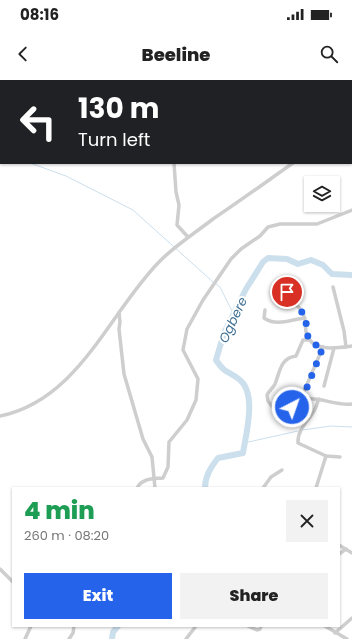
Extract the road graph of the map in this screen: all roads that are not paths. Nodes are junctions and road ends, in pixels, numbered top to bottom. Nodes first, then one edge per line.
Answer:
1 (174, 164) edge
2 (292, 164) edge
3 (352, 210) edge
4 (188, 237) junction
5 (333, 287) dead end
6 (287, 292) dead end
7 (265, 310) dead end
8 (119, 313) junction
9 (305, 318) junction
10 (308, 340) junction
11 (352, 346) edge
12 (323, 347) junction
13 (346, 347) junction
14 (334, 348) junction
15 (324, 386) dead end
16 (319, 399) junction
17 (302, 400) junction
18 (352, 404) edge
19 (0, 416) edge
20 (326, 456) junction
21 (340, 457) dead end
22 (282, 470) dead end
23 (155, 479) junction
24 (137, 487) edge
25 (155, 487) edge
26 (263, 487) edge
27 (316, 487) edge
28 (340, 546) edge
29 (346, 549) junction
30 (340, 553) edge
31 (352, 553) edge
32 (1, 572) edge
33 (12, 581) edge
34 (352, 618) edge
35 (31, 627) edge
36 (74, 627) edge
37 (195, 627) edge
38 (250, 627) edge
39 (261, 627) edge
40 (326, 627) edge
41 (336, 634) junction
42 (25, 639) edge
43 (69, 639) edge
44 (186, 639) edge
45 (334, 639) edge
46 (347, 639) edge

1 - 4 street
2 - 4 street
3 - 23 street
4 - 8 street
5 - 13 street
6 - 9 street
7 - 9 street
8 - 19 street
8 - 23 street
9 - 10 street
10 - 12 street
10 - 17 street
11 - 13 street
12 - 14 street
12 - 17 street
13 - 14 street
14 - 15 street
16 - 17 street
16 - 18 street
16 - 20 street
20 - 21 street
20 - 27 street
22 - 26 street
23 - 24 street
23 - 25 street
28 - 29 street
29 - 30 street
29 - 31 street
32 - 33 street
34 - 41 street
35 - 42 street
36 - 43 street
37 - 44 street
38 - 39 street
40 - 41 street
41 - 45 street
41 - 46 street

